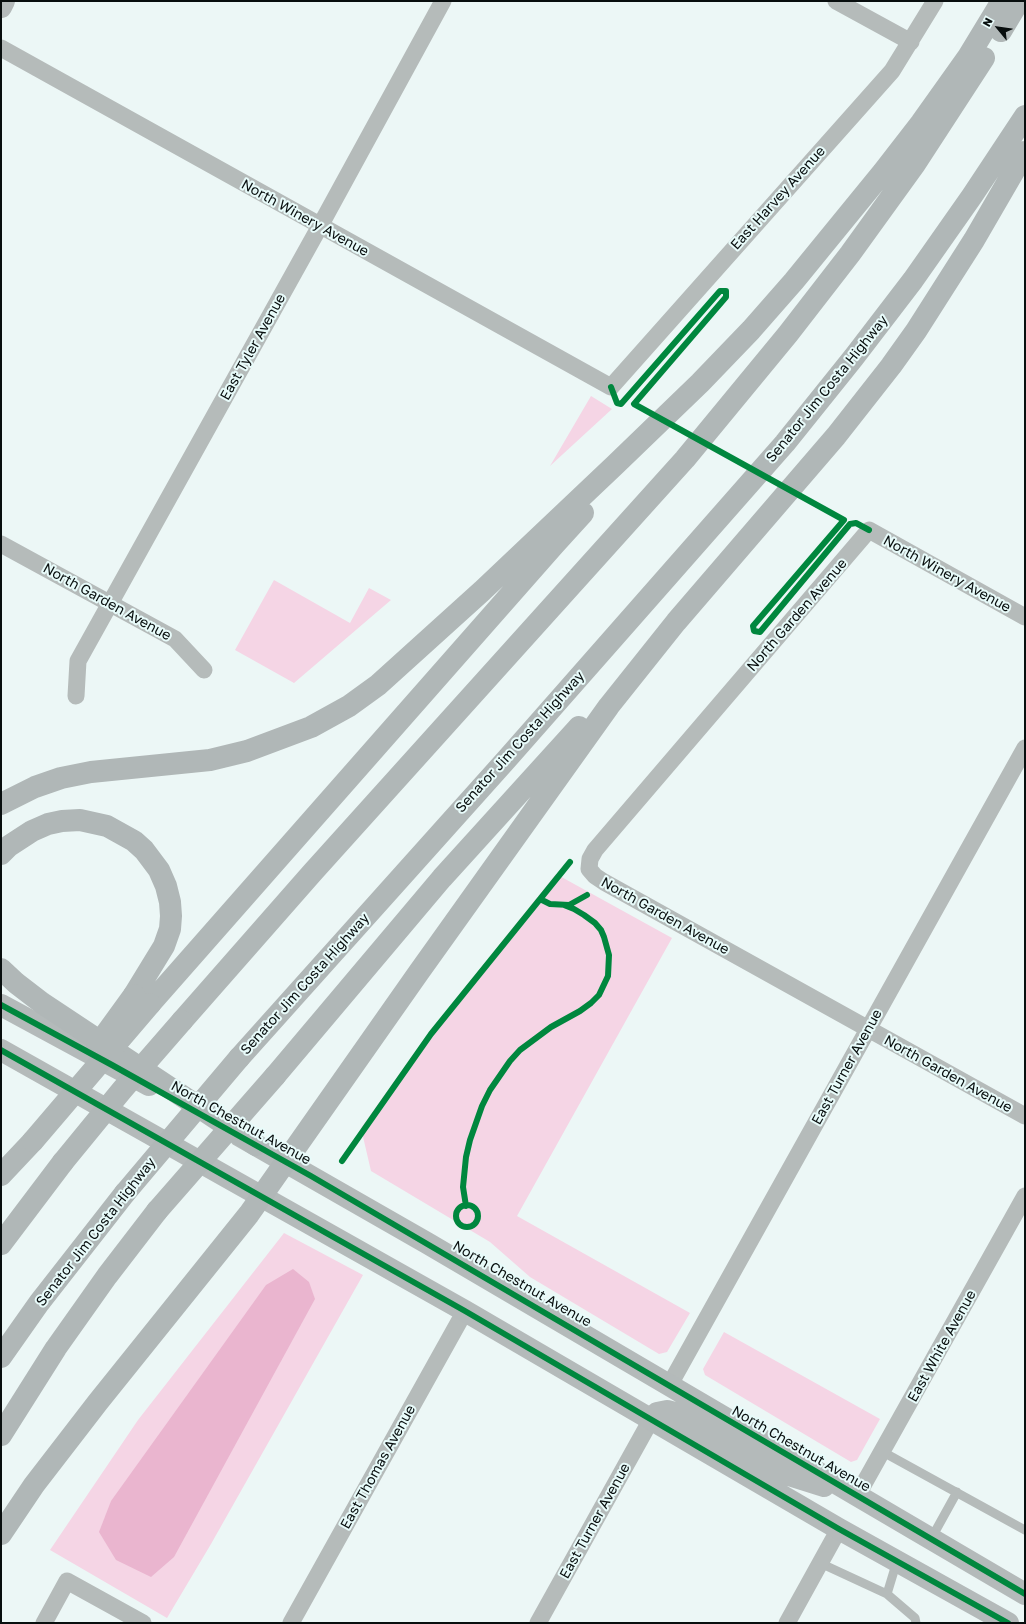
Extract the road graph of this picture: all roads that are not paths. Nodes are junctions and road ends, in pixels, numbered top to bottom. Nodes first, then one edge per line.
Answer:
1 (4, 1) edge
2 (443, 1) edge
3 (836, 1) edge
4 (935, 1) edge
5 (1002, 1) edge
6 (1019, 1) edge
7 (1, 7) edge
8 (911, 42) junction
9 (1, 48) edge
10 (1025, 116) edge
11 (1025, 152) edge
12 (320, 226) junction
13 (700, 383) junction
14 (611, 387) joint
15 (870, 530) joint
16 (1, 544) edge
17 (110, 603) junction
18 (1025, 617) edge
19 (676, 622) junction
20 (204, 670) dead end
21 (76, 696) dead end
22 (1025, 748) edge
23 (1, 804) edge
24 (1, 854) edge
25 (1, 969) edge
26 (142, 1000) junction
27 (1, 1005) edge
28 (868, 1029) junction
29 (1, 1050) edge
30 (1025, 1116) edge
31 (28, 1138) junction
32 (256, 1145) junction
33 (286, 1161) junction
34 (1, 1162) edge
35 (1, 1175) edge
36 (262, 1196) junction
37 (1025, 1196) edge
38 (1, 1244) edge
39 (465, 1311) junction
40 (1, 1357) edge
41 (670, 1386) junction
42 (652, 1418) junction
43 (1, 1435) edge
44 (883, 1452) junction
45 (957, 1492) junction
46 (857, 1496) junction
47 (839, 1529) junction
48 (1025, 1530) edge
49 (1, 1534) edge
50 (931, 1539) junction
51 (897, 1561) junction
52 (820, 1563) junction
53 (887, 1594) junction
54 (1025, 1594) edge
55 (1025, 1616) edge
56 (44, 1623) edge
57 (143, 1623) edge
58 (291, 1623) edge
59 (538, 1623) edge
60 (787, 1623) edge
61 (916, 1623) edge
62 (1008, 1623) edge
63 (1021, 1623) edge

1 - 7 main road
2 - 12 street, East Tyler Avenue
3 - 8 street
4 - 8 street, East Harvey Avenue
5 - 13 highway
6 - 38 highway, bridge
8 - 14 street, East Harvey Avenue
9 - 12 street, North Winery Avenue
10 - 40 highway, Senator Jim Costa Highway, bridge
11 - 19 highway
12 - 14 street, North Winery Avenue
12 - 17 street, East Tyler Avenue
13 - 23 highway
13 - 26 highway
15 - 18 street, North Winery Avenue
15 - 28 street, North Garden Avenue
16 - 17 street, North Garden Avenue
17 - 20 street, North Garden Avenue
17 - 21 street, East Tyler Avenue
19 - 33 highway
19 - 43 highway, bridge
22 - 28 street, East Turner Avenue
24 - 26 highway
25 - 32 highway
26 - 31 highway, bridge
27 - 32 main road, North Chestnut Avenue
28 - 30 street, North Garden Avenue
28 - 41 street, East Turner Avenue
29 - 36 main road
31 - 34 highway
31 - 35 highway
32 - 33 main road, North Chestnut Avenue
33 - 36 highway
33 - 41 main road, North Chestnut Avenue
36 - 39 main road
36 - 49 highway
37 - 44 street, East White Avenue
39 - 42 main road
39 - 58 street, East Thomas Avenue
41 - 46 main road, North Chestnut Avenue
42 - 46 main road
42 - 47 main road
42 - 59 street, East Turner Avenue
44 - 45 lane
44 - 46 street, East White Avenue
45 - 48 lane
45 - 50 lane
46 - 50 main road, North Chestnut Avenue
47 - 51 main road
47 - 52 street
50 - 54 main road, North Chestnut Avenue
51 - 53 lane
51 - 62 main road
52 - 53 lane
52 - 60 street
53 - 61 lane
55 - 63 main road
56 - 57 street

